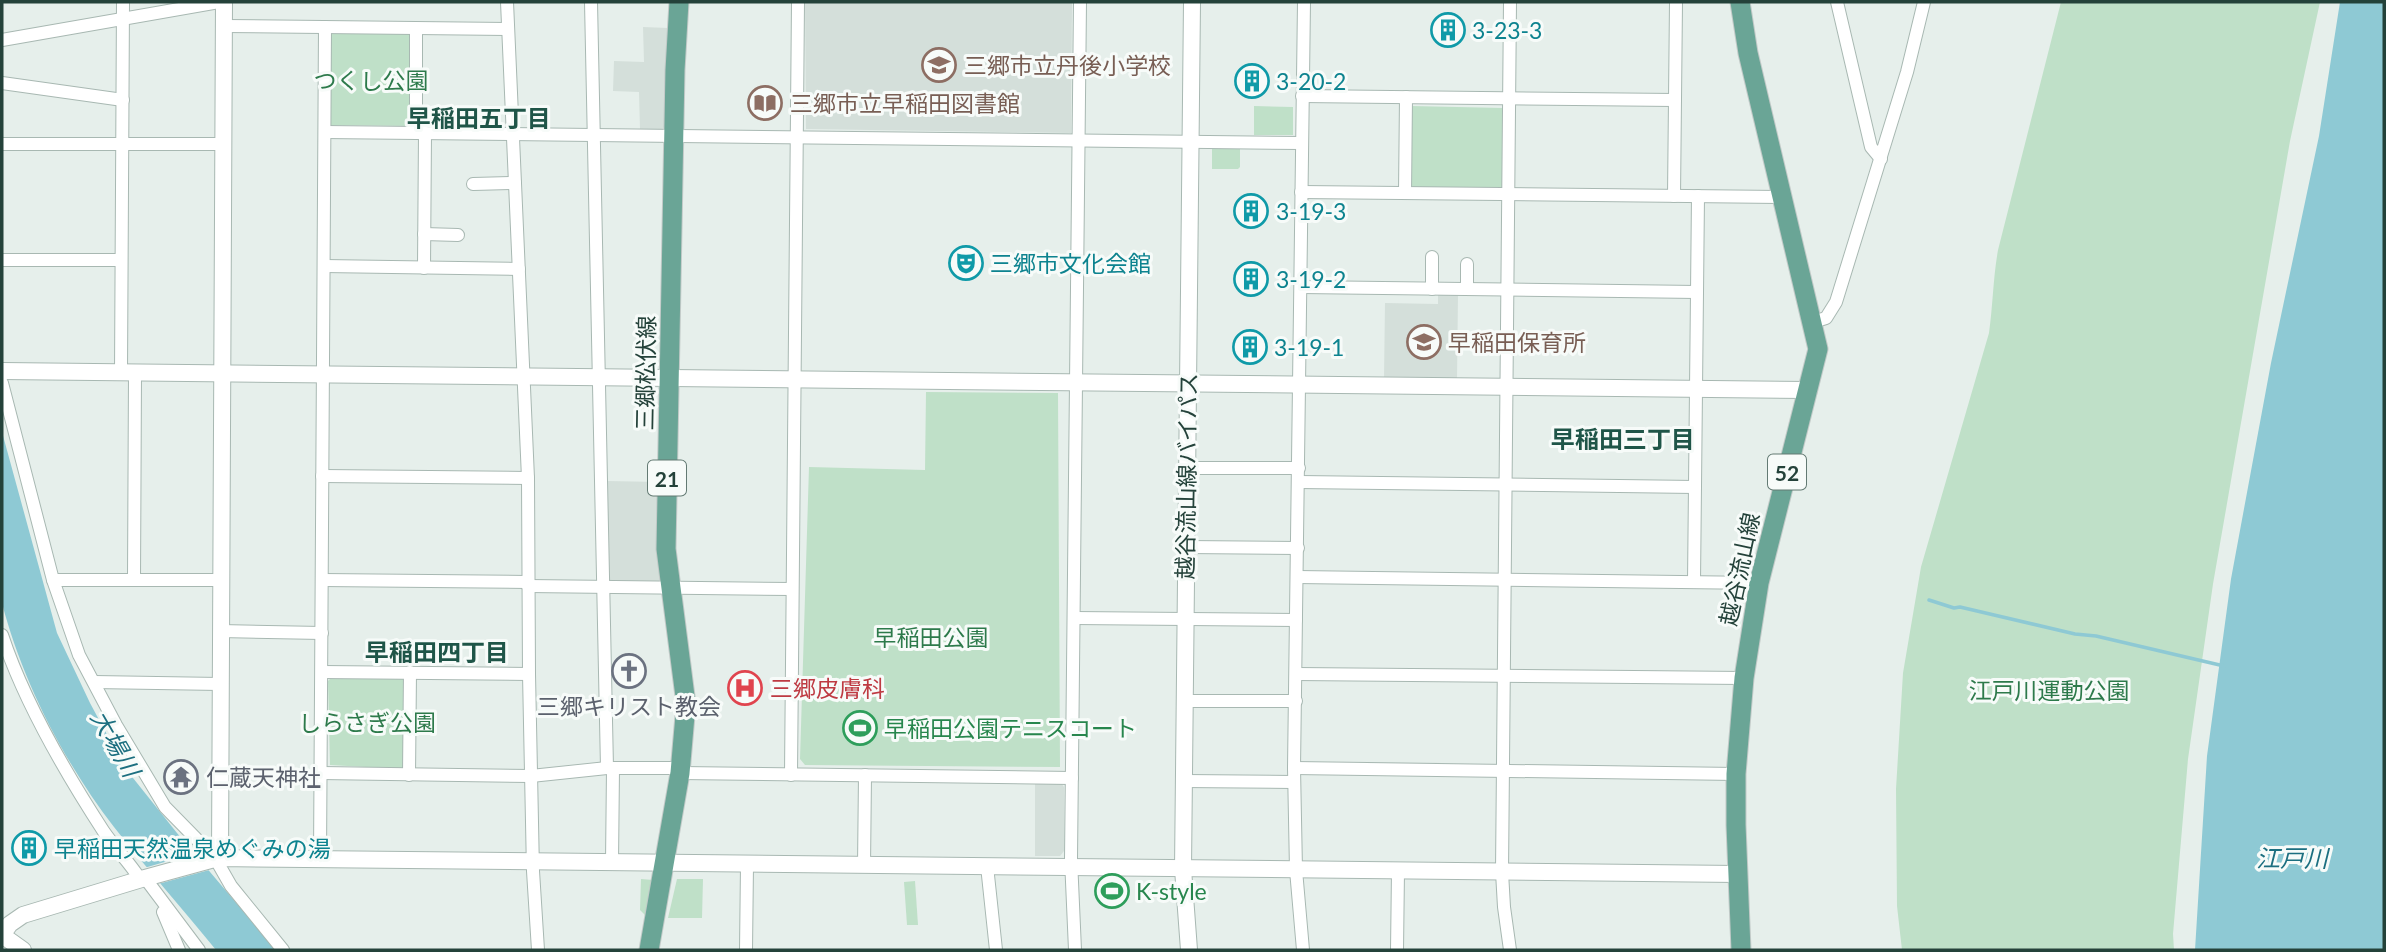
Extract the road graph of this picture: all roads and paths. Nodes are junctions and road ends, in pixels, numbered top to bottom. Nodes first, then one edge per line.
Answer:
1 (123, 2) edge
2 (222, 2) edge
3 (507, 2) edge
4 (591, 2) edge
5 (679, 2) edge
6 (798, 2) edge
7 (1080, 2) edge
8 (1192, 2) edge
9 (1304, 2) edge
10 (1510, 2) edge
11 (1676, 2) edge
12 (1740, 2) edge
13 (1837, 2) edge
14 (1924, 2) edge
15 (123, 18) junction
16 (224, 26) junction
17 (325, 27) junction
18 (416, 29) junction
19 (508, 29) junction
20 (2, 40) edge
21 (2, 83) edge
22 (1303, 96) junction
23 (1406, 97) junction
24 (1509, 98) junction
25 (123, 100) junction
26 (1675, 100) junction
27 (325, 132) junction
28 (421, 133) junction
29 (513, 134) junction
30 (594, 135) junction
31 (674, 136) junction
32 (797, 138) junction
33 (1079, 140) junction
34 (1191, 141) junction
35 (1302, 143) junction
36 (2, 144) edge
37 (122, 144) junction
38 (223, 144) junction
39 (1881, 159) junction
40 (515, 183) junction
41 (473, 184) dead end
42 (1301, 192) junction
43 (1405, 193) junction
44 (1508, 194) junction
45 (1674, 196) junction
46 (1698, 197) junction
47 (1783, 197) junction
48 (424, 234) junction
49 (458, 235) dead end
50 (1432, 257) dead end
51 (2, 260) edge
52 (121, 260) junction
53 (1467, 264) dead end
54 (324, 266) junction
55 (424, 268) junction
56 (519, 269) junction
57 (1301, 287) junction
58 (1432, 289) junction
59 (1466, 289) junction
60 (1507, 289) junction
61 (1697, 292) junction
62 (1813, 321) junction
63 (2, 371) edge
64 (222, 373) junction
65 (128, 374) junction
66 (323, 375) junction
67 (523, 377) junction
68 (598, 379) junction
69 (669, 379) junction
70 (795, 380) junction
71 (1076, 382) junction
72 (2, 383) edge
73 (1188, 384) junction
74 (1300, 385) junction
75 (1506, 387) junction
76 (1696, 390) junction
77 (1809, 390) junction
78 (1186, 468) junction
79 (1299, 468) junction
80 (322, 476) junction
81 (528, 478) junction
82 (1299, 482) junction
83 (1506, 485) junction
84 (1695, 487) junction
85 (1185, 547) junction
86 (1298, 548) junction
87 (1297, 578) junction
88 (53, 580) junction
89 (134, 580) junction
90 (221, 580) junction
91 (322, 580) junction
92 (1504, 580) junction
93 (1694, 582) junction
94 (1759, 583) junction
95 (528, 584) junction
96 (602, 588) junction
97 (671, 588) junction
98 (792, 589) junction
99 (1074, 618) junction
100 (1185, 619) junction
101 (1296, 620) junction
102 (220, 631) junction
103 (322, 633) junction
104 (2, 635) edge
105 (322, 672) junction
106 (410, 673) junction
107 (529, 674) junction
108 (1296, 674) junction
109 (1503, 676) junction
110 (1744, 678) junction
111 (93, 682) junction
112 (220, 684) junction
113 (1184, 701) junction
114 (1296, 701) junction
115 (610, 768) junction
116 (1294, 768) junction
117 (680, 770) junction
118 (1502, 771) junction
119 (321, 773) junction
120 (1736, 774) junction
121 (409, 775) junction
122 (791, 775) junction
123 (865, 775) junction
124 (531, 776) junction
125 (1072, 778) junction
126 (1184, 781) junction
127 (1294, 782) junction
128 (213, 859) junction
129 (320, 859) junction
130 (533, 862) junction
131 (612, 862) junction
132 (664, 863) junction
133 (747, 864) junction
134 (864, 866) junction
135 (987, 866) junction
136 (1071, 867) junction
137 (1183, 869) junction
138 (1296, 870) junction
139 (1398, 871) junction
140 (1502, 872) junction
141 (1738, 874) junction
142 (144, 878) junction
143 (159, 898) junction
144 (23, 950) edge
145 (179, 950) edge
146 (199, 950) edge
147 (282, 950) edge
148 (538, 950) edge
149 (649, 950) edge
150 (746, 950) edge
151 (996, 950) edge
152 (1075, 950) edge
153 (1189, 950) edge
154 (1303, 950) edge
155 (1397, 950) edge
156 (1510, 950) edge
157 (1741, 950) edge

1 - 15 street
2 - 15 street
2 - 16 street
3 - 19 street
4 - 30 street
5 - 31 main road, 三郷松伏線 / 21
6 - 32 street
7 - 33 street
8 - 34 street, 越谷流山線バイパス
9 - 22 street
10 - 24 street
11 - 26 street
12 - 47 main road, 越谷流山線 / 52
13 - 39 street
14 - 39 street
15 - 20 street
15 - 25 street
16 - 17 street
16 - 38 street
17 - 18 street
17 - 27 street
18 - 19 street
18 - 28 street
19 - 29 street
21 - 25 street
22 - 23 street
22 - 35 street
23 - 24 street
23 - 43 street
24 - 26 street
24 - 44 street
25 - 37 street
26 - 45 street
27 - 28 street
27 - 54 street
28 - 29 street
28 - 48 street
29 - 30 street
29 - 40 street
30 - 31 street
30 - 68 street
31 - 32 street
31 - 69 main road, 三郷松伏線 / 21
32 - 33 street
32 - 70 street
33 - 34 street
33 - 71 street
34 - 35 street
34 - 73 street, 越谷流山線バイパス
35 - 42 street
36 - 37 street
37 - 38 street
37 - 52 street
38 - 64 street
39 - 62 street
40 - 41 street
40 - 56 street
42 - 43 street
42 - 57 street
43 - 44 street
44 - 45 street
44 - 60 street
45 - 46 street
46 - 47 street
46 - 61 street
47 - 62 main road, 越谷流山線 / 52
48 - 49 street
48 - 55 street
50 - 58 street
51 - 52 street
52 - 65 street
53 - 59 street
54 - 55 street
54 - 66 street
55 - 56 street
56 - 67 street
57 - 58 street
57 - 74 street
58 - 59 street
59 - 60 street
60 - 61 street
60 - 75 street
61 - 76 street
62 - 77 main road, 越谷流山線 / 52
63 - 65 street
64 - 65 street
64 - 66 street
64 - 90 street
65 - 89 street
66 - 67 street
66 - 80 street
67 - 68 street
67 - 81 street
68 - 69 street
68 - 96 street
69 - 70 street
69 - 97 main road, 三郷松伏線 / 21
70 - 71 street
70 - 98 street
71 - 73 street
71 - 99 street
72 - 88 street
73 - 74 street
73 - 78 street, 越谷流山線バイパス
74 - 75 street
74 - 79 street
75 - 76 street
75 - 83 street
76 - 77 street
76 - 84 street
77 - 94 main road, 越谷流山線 / 52
78 - 79 street
78 - 85 street, 越谷流山線バイパス
79 - 82 street
80 - 81 street
80 - 91 street
81 - 95 street
82 - 83 street
82 - 86 street
83 - 84 street
83 - 92 street
84 - 93 street
85 - 86 street
85 - 100 street, 越谷流山線バイパス
86 - 87 street
87 - 92 street
87 - 101 street
88 - 89 street
88 - 111 street
89 - 90 street
90 - 102 street
91 - 95 street
91 - 103 street
92 - 93 street
92 - 109 street
93 - 94 street
94 - 110 main road, 越谷流山線 / 52
95 - 96 street
95 - 107 street
96 - 97 street
96 - 115 street
97 - 98 street
97 - 117 main road, 三郷松伏線 / 21
98 - 122 street
99 - 100 street
99 - 125 street
100 - 101 street
100 - 113 street, 越谷流山線バイパス
101 - 108 street
102 - 103 street
102 - 112 street
103 - 105 street
104 - 142 street
105 - 106 street
105 - 119 street
106 - 107 street
106 - 121 street
107 - 124 street
108 - 109 street
108 - 114 street
109 - 110 street
109 - 118 street
110 - 120 main road, 越谷流山線 / 52
111 - 112 street
111 - 128 street
112 - 128 street
113 - 114 street
113 - 126 street, 越谷流山線バイパス
114 - 116 street
115 - 117 street
115 - 124 street
115 - 131 street
116 - 118 street
116 - 127 street
117 - 122 street
117 - 132 main road, 三郷松伏線 / 21
118 - 120 street
118 - 140 street
119 - 121 street
119 - 129 street
120 - 141 main road, 越谷流山線 / 52
121 - 124 street
122 - 123 street
123 - 125 street
123 - 134 street
124 - 130 street
125 - 136 street
126 - 127 street
126 - 137 street, 越谷流山線バイパス
127 - 138 street
128 - 129 street
128 - 142 street
128 - 147 street
129 - 130 street
130 - 131 street
130 - 148 street
131 - 132 street
132 - 133 street
132 - 149 main road, 三郷松伏線 / 21
133 - 134 street
133 - 150 street
134 - 135 street
135 - 136 street
135 - 151 street
136 - 137 street
136 - 152 street
137 - 138 street
137 - 153 street, 越谷流山線バイパス
138 - 139 street
138 - 154 street
139 - 140 street
139 - 155 street
140 - 141 street
140 - 156 street
141 - 157 main road, 越谷流山線 / 52
142 - 143 street
142 - 144 street
143 - 145 street
143 - 146 street

